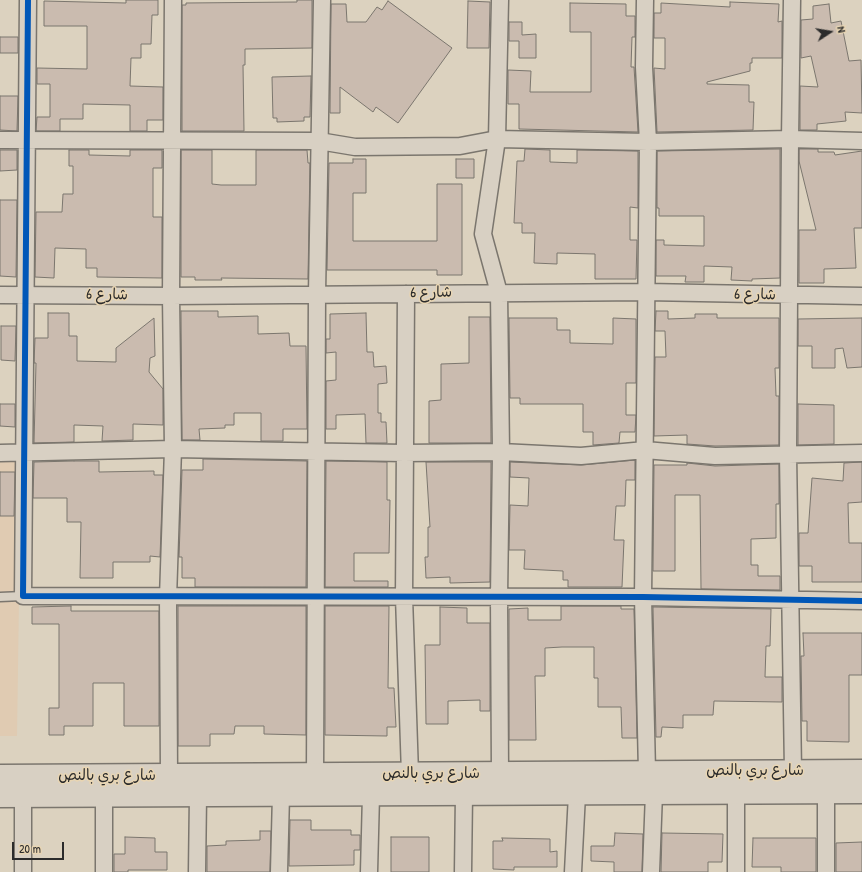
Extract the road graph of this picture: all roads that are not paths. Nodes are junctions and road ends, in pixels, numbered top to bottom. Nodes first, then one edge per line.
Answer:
1 (28, 0) edge
2 (173, 0) edge
3 (322, 0) edge
4 (500, 0) edge
5 (645, 0) edge
6 (792, 0) edge
7 (498, 139) junction
8 (790, 139) junction
9 (0, 140) edge
10 (27, 140) junction
11 (171, 141) junction
12 (319, 141) junction
13 (862, 141) edge
14 (648, 142) junction
15 (646, 292) junction
16 (499, 293) junction
17 (317, 294) junction
18 (406, 294) junction
19 (0, 295) edge
20 (25, 295) junction
21 (171, 296) junction
22 (790, 296) junction
23 (862, 296) edge
24 (173, 449) junction
25 (645, 450) junction
26 (317, 452) junction
27 (501, 452) junction
28 (0, 453) edge
29 (25, 453) junction
30 (404, 453) junction
31 (862, 453) edge
32 (788, 454) junction
33 (23, 596) junction
34 (0, 597) edge
35 (499, 597) junction
36 (644, 597) junction
37 (168, 598) junction
38 (317, 598) junction
39 (404, 598) junction
40 (790, 600) junction
41 (862, 601) edge
42 (793, 771) junction
43 (862, 771) edge
44 (647, 772) junction
45 (500, 773) junction
46 (316, 774) junction
47 (410, 774) junction
48 (169, 775) junction
49 (0, 776) edge
50 (862, 792) edge
51 (736, 793) junction
52 (826, 793) junction
53 (464, 794) junction
54 (577, 794) junction
55 (654, 794) junction
56 (281, 795) junction
57 (371, 795) junction
58 (0, 796) edge
59 (23, 796) junction
60 (104, 796) junction
61 (198, 796) junction
62 (22, 872) edge
63 (104, 872) edge
64 (197, 872) edge
65 (279, 872) edge
66 (369, 872) edge
67 (463, 872) edge
68 (573, 872) edge
69 (651, 872) edge
70 (736, 872) edge
71 (826, 872) edge

1 - 10 street
2 - 11 street
3 - 12 street
4 - 7 street
5 - 14 street
6 - 8 street
7 - 12 street
7 - 14 street
7 - 16 street
8 - 13 street
8 - 14 street
8 - 22 street
9 - 10 street
10 - 11 street
10 - 20 street
11 - 12 street
11 - 21 street
12 - 17 street
14 - 15 street
15 - 16 street, شارع 6
15 - 22 street, شارع 6
15 - 25 street
16 - 18 street, شارع 6
16 - 27 street
17 - 18 street, شارع 6
17 - 21 street, شارع 6
17 - 26 street
18 - 30 street
19 - 20 street, شارع 6
20 - 21 street, شارع 6
20 - 29 street
21 - 24 street
22 - 23 street, شارع 6
22 - 32 street
24 - 26 street
24 - 29 street
24 - 37 street
25 - 27 street
25 - 32 street
25 - 36 street
26 - 30 street
26 - 38 street
27 - 30 street
27 - 35 street
28 - 29 street
29 - 33 street
30 - 39 street
31 - 32 street
32 - 40 street
33 - 34 lane
33 - 37 street
35 - 36 street
35 - 39 street
35 - 45 street
36 - 40 street
36 - 44 street
37 - 38 street
37 - 48 street
38 - 39 street
38 - 46 street
39 - 47 street
40 - 41 street
40 - 42 street
42 - 43 main road, شارع بري بالنص
42 - 44 main road, شارع بري بالنص
44 - 45 main road, شارع بري بالنص
45 - 47 main road, شارع بري بالنص
46 - 47 main road, شارع بري بالنص
46 - 48 main road, شارع بري بالنص
48 - 49 main road, شارع بري بالنص
50 - 52 main road, شارع بري بالنص
51 - 52 main road, شارع بري بالنص
51 - 55 main road, شارع بري بالنص
51 - 70 street
52 - 71 street
53 - 54 main road, شارع بري بالنص
53 - 57 main road, شارع بري بالنص
53 - 67 street
54 - 55 main road, شارع بري بالنص
54 - 68 street
55 - 69 street
56 - 57 main road, شارع بري بالنص
56 - 61 main road, شارع بري بالنص
56 - 65 street
57 - 66 street
58 - 59 main road, شارع بري بالنص
59 - 60 main road, شارع بري بالنص
59 - 62 street
60 - 61 main road, شارع بري بالنص
60 - 63 street
61 - 64 street

